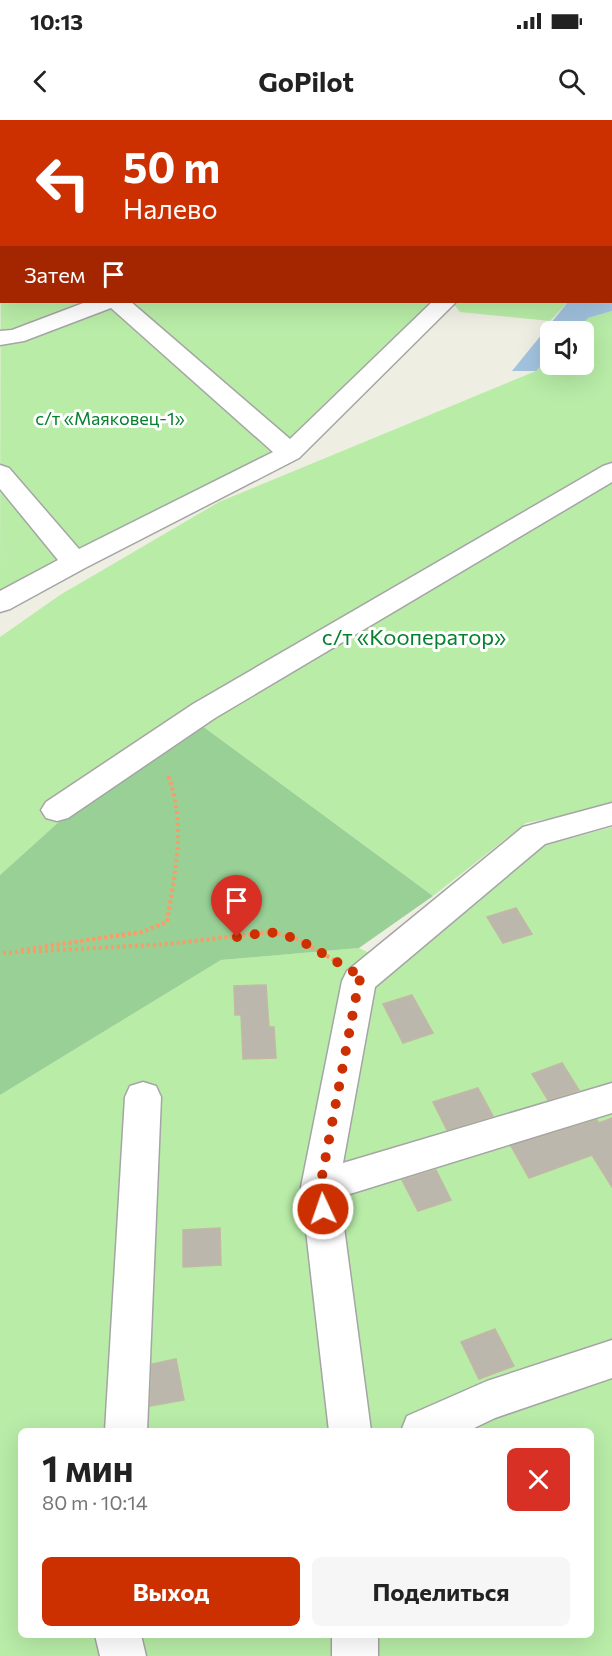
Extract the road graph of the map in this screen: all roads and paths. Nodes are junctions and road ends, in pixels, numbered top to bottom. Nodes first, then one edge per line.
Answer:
1 (102, 303) edge
2 (119, 303) edge
3 (444, 303) edge
4 (0, 338) edge
5 (290, 453) junction
6 (612, 471) edge
7 (0, 474) edge
8 (75, 562) junction
9 (0, 603) edge
10 (153, 746) junction
11 (57, 810) dead end
12 (612, 814) edge
13 (1, 954) edge
14 (364, 978) junction
15 (143, 1097) dead end
16 (612, 1098) edge
17 (320, 1187) junction
18 (612, 1359) edge
19 (126, 1428) edge
20 (350, 1428) edge
21 (428, 1428) edge
22 (119, 1638) edge
23 (354, 1638) edge
24 (123, 1656) edge
25 (355, 1656) edge

1 - 4 street
2 - 5 street
3 - 5 street
5 - 8 street
6 - 10 street
7 - 8 street
8 - 9 street
10 - 11 street
10 - 13 path
12 - 14 street
13 - 14 path
14 - 17 street
15 - 19 street
16 - 17 street
17 - 20 street
18 - 21 street
22 - 24 street
23 - 25 street

